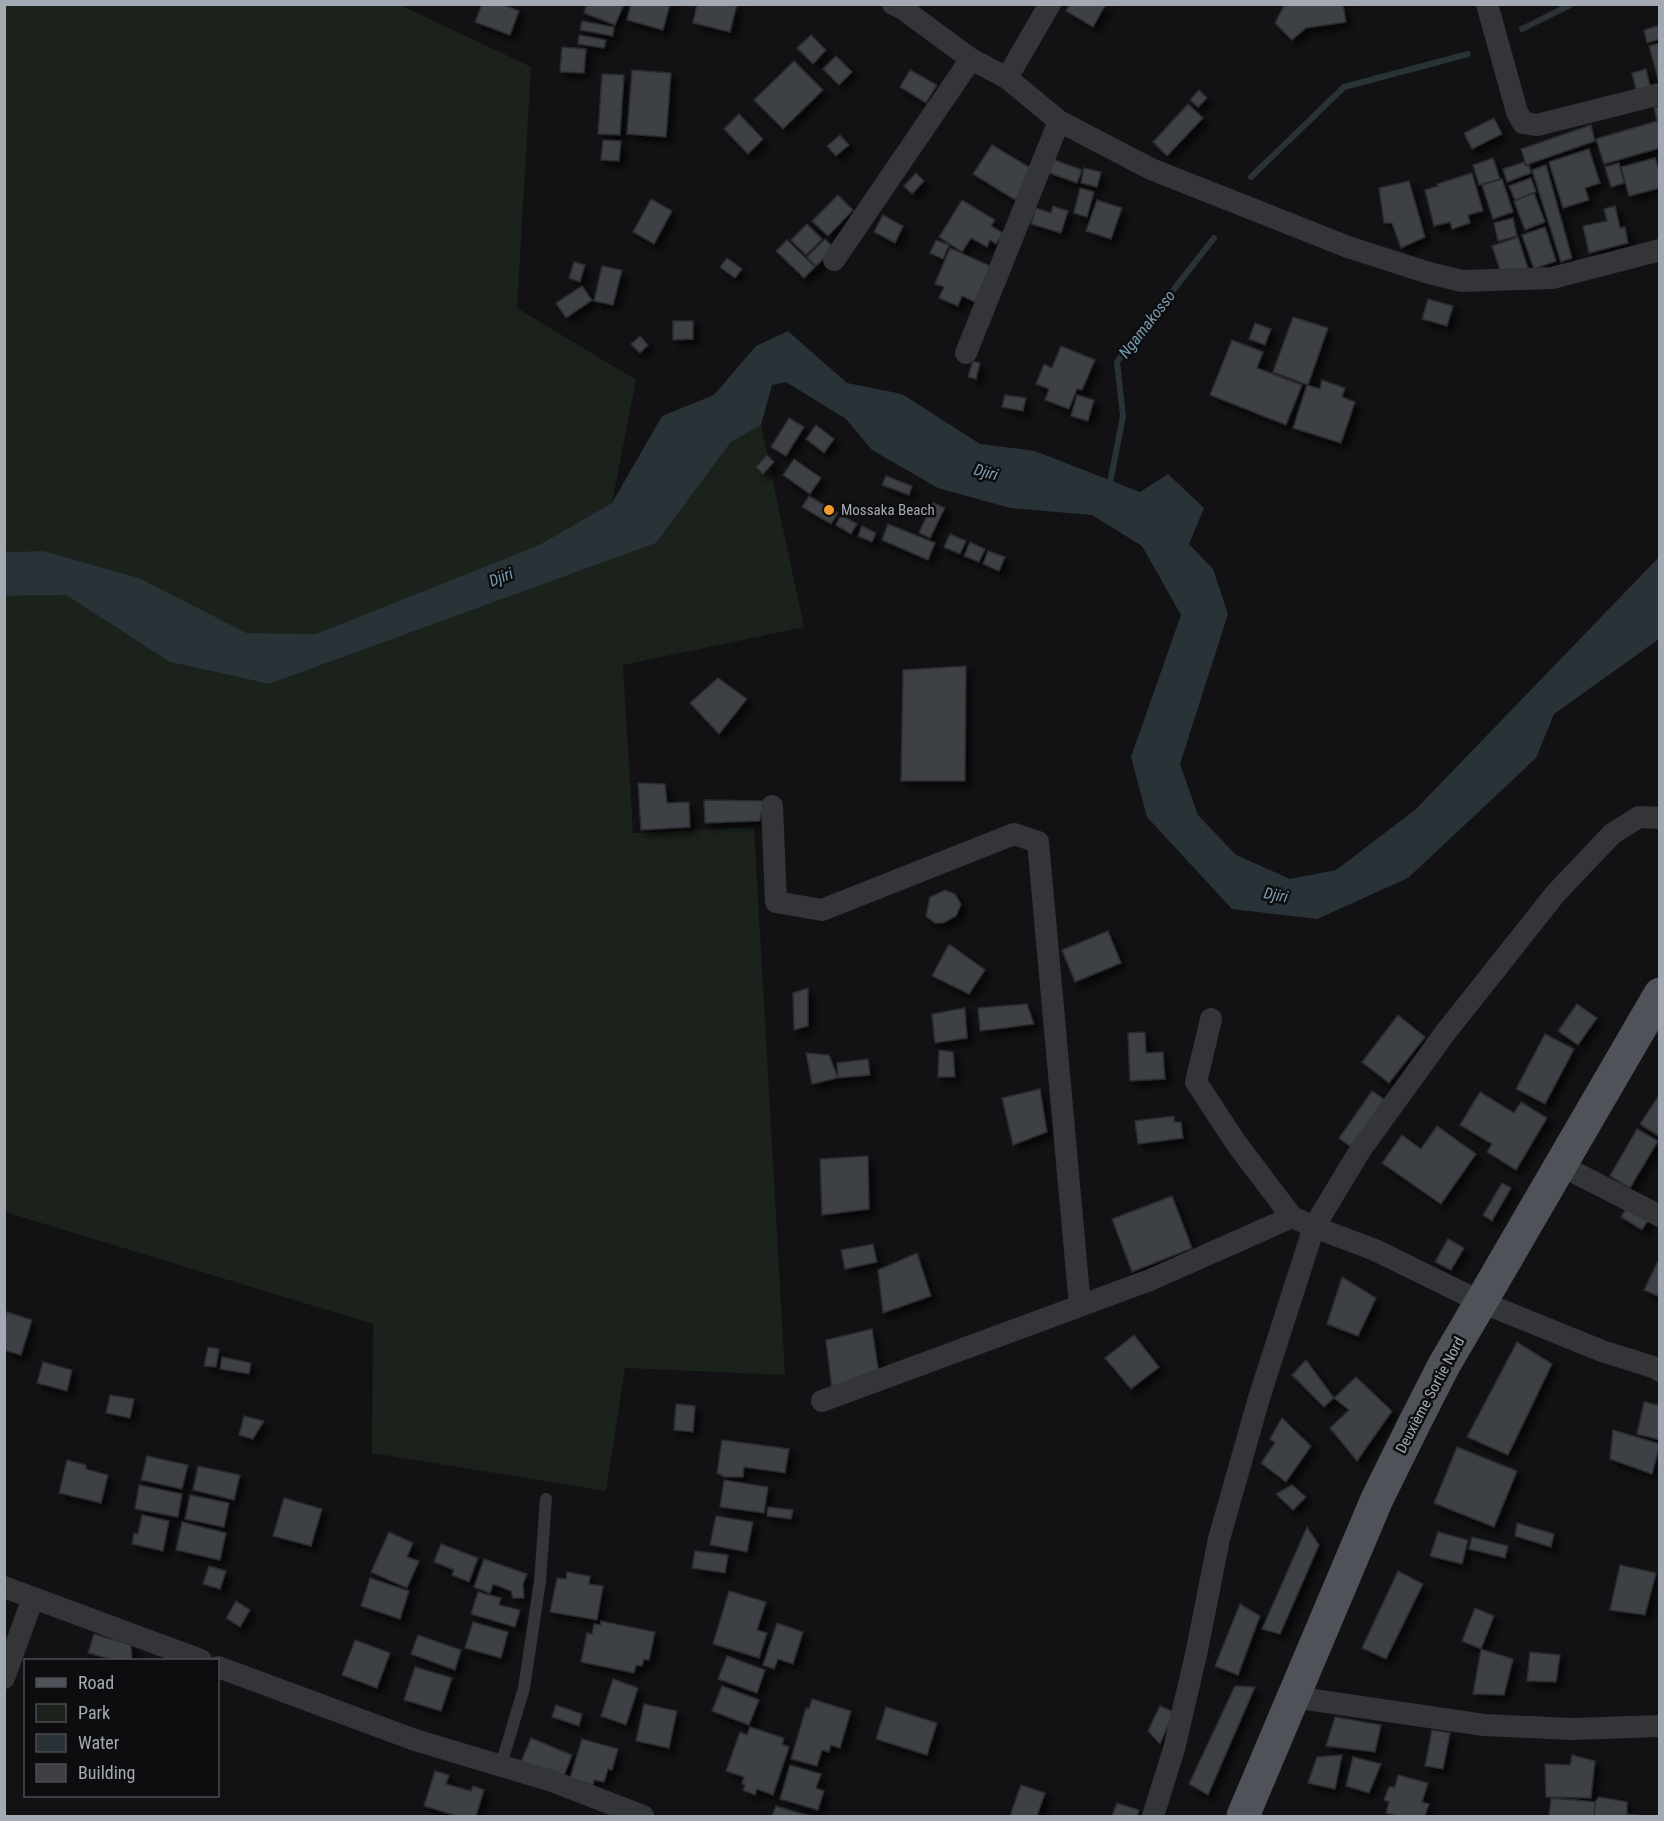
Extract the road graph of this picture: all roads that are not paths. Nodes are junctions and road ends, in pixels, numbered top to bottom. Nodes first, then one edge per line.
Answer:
1 (1050, 4) edge
2 (1487, 4) edge
3 (900, 6) edge
4 (971, 59) junction
5 (1007, 78) junction
6 (1659, 94) edge
7 (1059, 121) junction
8 (1659, 250) edge
9 (834, 260) dead end
10 (966, 353) dead end
11 (772, 806) dead end
12 (1659, 818) edge
13 (1659, 994) edge
14 (1211, 1019) dead end
15 (1560, 1165) junction
16 (1659, 1216) edge
17 (1292, 1217) junction
18 (1314, 1227) junction
19 (1480, 1302) junction
20 (1080, 1306) junction
21 (1659, 1371) edge
22 (822, 1401) dead end
23 (546, 1500) dead end
24 (4, 1587) edge
25 (33, 1598) junction
26 (198, 1659) edge
27 (219, 1667) edge
28 (4, 1678) edge
29 (1293, 1697) junction
30 (1659, 1725) edge
31 (501, 1765) junction
32 (643, 1816) edge
33 (1153, 1816) edge
34 (1243, 1816) edge

1 - 5 street
2 - 6 street
3 - 4 street
4 - 5 street
4 - 9 street
5 - 7 street
7 - 8 street
7 - 10 street
11 - 20 street
12 - 18 street
13 - 15 main road, Deuxième Sortie Nord
14 - 17 street
15 - 16 street
15 - 19 main road, Deuxième Sortie Nord
17 - 18 street
17 - 20 street
18 - 19 street
18 - 33 street
19 - 21 street
19 - 29 main road, Deuxième Sortie Nord
20 - 22 street
23 - 31 lane
24 - 25 street
25 - 26 street
25 - 28 street
27 - 31 street
29 - 30 street
29 - 34 main road, Deuxième Sortie Nord
31 - 32 street

